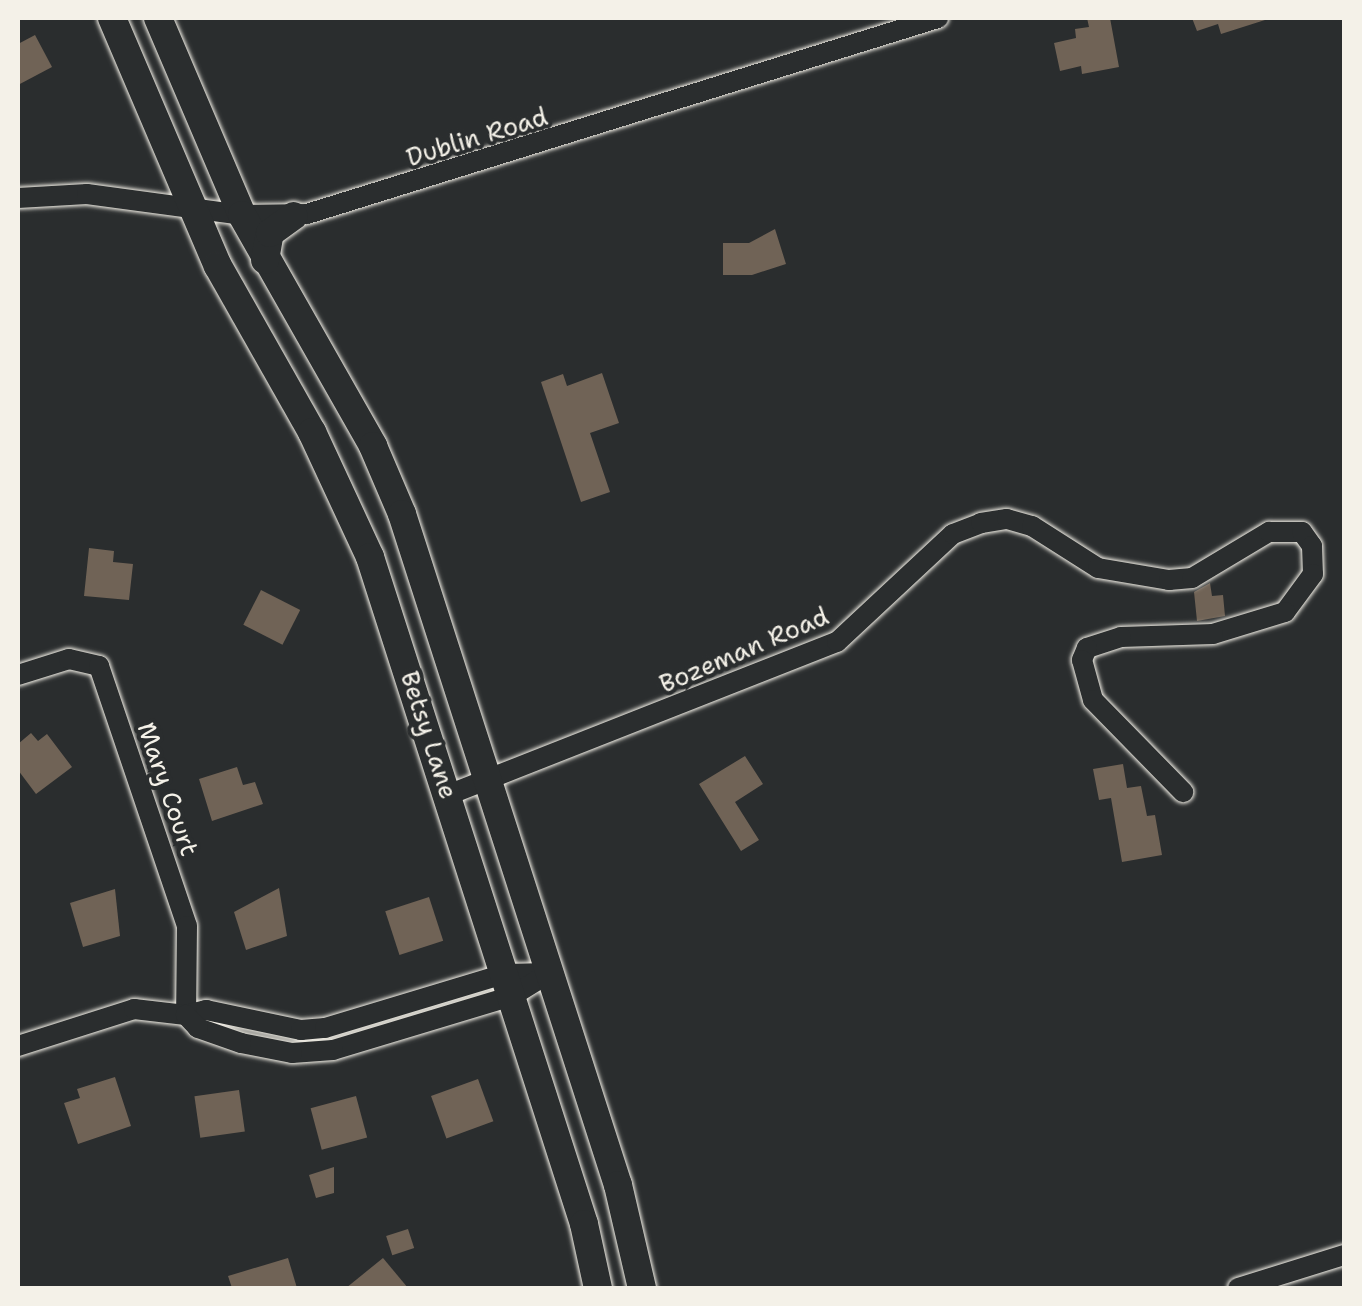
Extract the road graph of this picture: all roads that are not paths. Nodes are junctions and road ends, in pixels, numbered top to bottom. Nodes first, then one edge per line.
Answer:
1 (112, 18) edge
2 (158, 18) edge
3 (938, 18) edge
4 (18, 198) edge
5 (192, 210) junction
6 (242, 215) junction
7 (293, 216) junction
8 (265, 260) junction
9 (389, 481) junction
10 (347, 498) junction
11 (18, 675) edge
12 (487, 780) junction
13 (1183, 792) dead end
14 (448, 795) junction
15 (549, 973) junction
16 (508, 985) junction
17 (423, 1000) junction
18 (186, 1016) junction
19 (430, 1022) junction
20 (310, 1030) junction
21 (18, 1046) edge
22 (310, 1052) junction
23 (1344, 1255) edge
24 (598, 1288) edge
25 (642, 1288) edge
26 (1238, 1288) edge

1 - 5 main road, Betsy Lane
2 - 6 main road, Betsy Lane
3 - 7 street, Dublin Road
4 - 5 street, Dublin Road
5 - 6 street, Dublin Road
5 - 10 main road, Betsy Lane
6 - 7 street, Dublin Road
6 - 8 main road, Betsy Lane
7 - 8 main road
8 - 9 main road, Betsy Lane
9 - 10 main road
9 - 12 main road, Betsy Lane
10 - 14 main road, Betsy Lane
11 - 18 street, Mary Court
12 - 13 street, Bozeman Road
12 - 14 street, Bozeman Road
12 - 15 main road, Betsy Lane
14 - 16 main road, Betsy Lane
15 - 16 street
15 - 25 main road, Betsy Lane
16 - 17 street
16 - 19 street
16 - 24 main road, Betsy Lane
17 - 19 street
17 - 20 street
18 - 20 street
18 - 21 street
18 - 22 street
19 - 22 street
20 - 22 street
23 - 26 street

